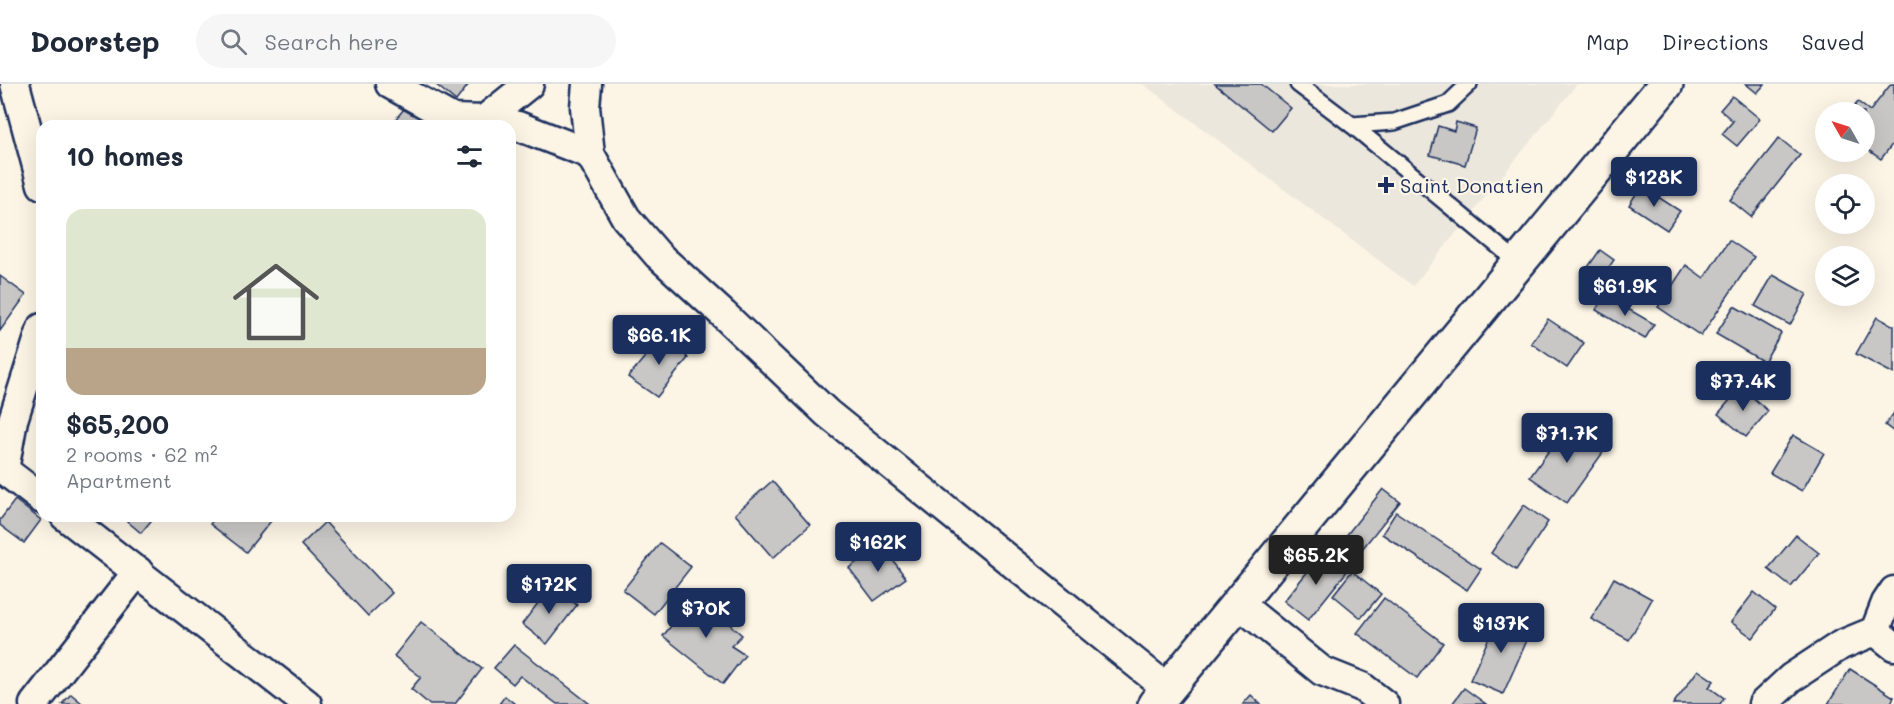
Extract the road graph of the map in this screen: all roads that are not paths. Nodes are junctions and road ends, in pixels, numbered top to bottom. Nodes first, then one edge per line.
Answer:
1 (15, 84) edge
2 (390, 84) edge
3 (529, 84) edge
4 (587, 84) edge
5 (1469, 84) edge
6 (1666, 84) edge
7 (1307, 87) edge
8 (484, 120) joint
9 (1352, 125) junction
10 (516, 126) edge
11 (590, 154) junction
12 (36, 163) edge
13 (1519, 263) junction
14 (36, 346) edge
15 (2, 468) edge
16 (36, 494) edge
17 (73, 522) edge
18 (138, 571) junction
19 (1894, 591) edge
20 (1238, 603) junction
21 (1884, 639) edge
22 (1161, 696) edge
23 (34, 704) edge
24 (308, 704) edge
25 (1384, 704) edge
26 (1763, 704) edge

1 - 12 street
2 - 8 street
3 - 8 street
4 - 11 street
5 - 9 lane
6 - 13 main road
7 - 9 lane
9 - 13 lane
10 - 11 street
11 - 22 street
13 - 20 main road
14 - 15 street
15 - 16 street
17 - 18 street
18 - 23 street
18 - 24 street
19 - 21 street
20 - 22 main road
20 - 25 street
21 - 26 street

